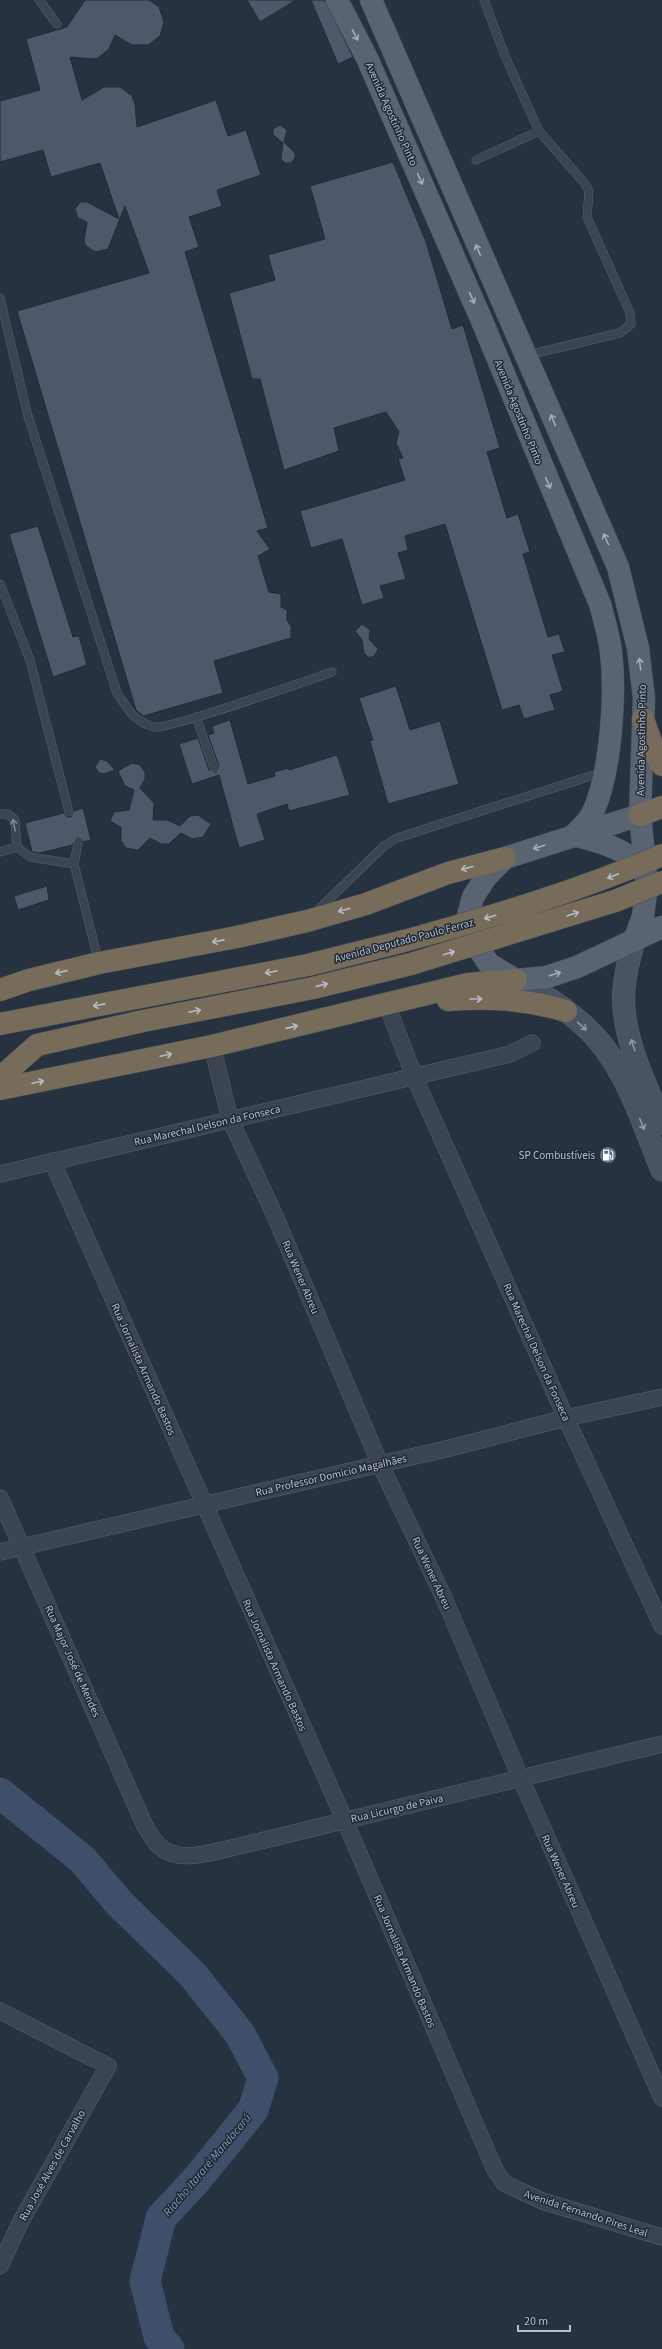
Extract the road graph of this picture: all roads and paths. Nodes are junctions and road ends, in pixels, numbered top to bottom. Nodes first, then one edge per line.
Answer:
1 (39, 0) edge
2 (337, 0) edge
3 (371, 0) edge
4 (484, 0) edge
5 (57, 24) dead end
6 (538, 131) junction
7 (476, 160) dead end
8 (0, 298) edge
9 (525, 356) junction
10 (0, 584) edge
11 (332, 672) dead end
12 (196, 717) junction
13 (643, 719) junction
14 (662, 765) edge
15 (214, 768) dead end
16 (604, 772) junction
17 (662, 806) edge
18 (69, 812) dead end
19 (0, 814) edge
20 (640, 815) junction
21 (574, 835) junction
22 (78, 843) dead end
23 (17, 847) junction
24 (0, 852) edge
25 (662, 855) edge
26 (504, 858) junction
27 (74, 864) junction
28 (644, 869) junction
29 (662, 882) edge
30 (307, 921) junction
31 (662, 927) edge
32 (634, 938) junction
33 (99, 964) junction
34 (516, 980) junction
35 (0, 990) edge
36 (391, 1004) junction
37 (566, 1011) junction
38 (0, 1024) edge
39 (532, 1043) dead end
40 (212, 1046) junction
41 (414, 1076) junction
42 (0, 1078) edge
43 (636, 1085) junction
44 (0, 1089) edge
45 (230, 1120) junction
46 (662, 1123) edge
47 (52, 1161) junction
48 (662, 1170) edge
49 (0, 1174) edge
50 (662, 1397) edge
51 (566, 1418) junction
52 (380, 1464) junction
53 (0, 1498) edge
54 (203, 1504) junction
55 (22, 1546) junction
56 (0, 1552) edge
57 (662, 1626) edge
58 (662, 1744) edge
59 (521, 1779) junction
60 (345, 1821) junction
61 (144, 1824) joint
62 (0, 2012) edge
63 (662, 2098) edge
64 (495, 2170) joint
65 (662, 2237) edge
66 (0, 2266) edge

1 - 5 lane
2 -> 16 main road, Avenida Agostinho Pinto
9 -> 3 main road, Avenida Agostinho Pinto
4 - 6 lane
6 - 7 lane
6 - 9 lane
8 - 12 lane
13 -> 9 main road, Avenida Agostinho Pinto
10 - 18 lane
11 - 12 lane
12 - 15 lane
13 - 14 highway
13 - 20 main road, Avenida Agostinho Pinto
16 - 21 main road, Avenida Agostinho Pinto
16 - 30 lane
17 - 20 highway
23 -> 19 lane
20 - 21 main road
20 - 28 main road, Avenida Agostinho Pinto
21 -> 26 main road
21 - 28 main road
22 - 27 lane
23 - 24 lane
23 - 27 lane
25 -> 38 highway, Avenida Deputado Paulo Ferraz, bridge
26 -> 30 highway
26 - 34 main road
27 - 33 lane
28 - 32 main road, Avenida Agostinho Pinto
42 -> 29 highway, bridge
30 -> 33 highway
31 - 32 main road
34 -> 32 main road
43 -> 32 main road
33 -> 35 highway
34 - 36 highway
34 - 37 main road
36 -> 37 highway
40 -> 36 highway
36 - 41 street, Rua Marechal Delson da Fonseca
37 -> 43 main road
39 - 41 street, Rua Marechal Delson da Fonseca
44 -> 40 highway
40 - 45 street, Rua Wener Abreu
41 - 45 street, Rua Marechal Delson da Fonseca
41 - 51 street, Rua Marechal Delson da Fonseca
43 - 46 main road
43 -> 48 main road
45 - 47 street, Rua Marechal Delson da Fonseca
45 - 52 street, Rua Wener Abreu
47 - 49 street, Rua Marechal Delson da Fonseca
47 - 54 street, Rua Jornalista Armando Bastos
50 - 51 street, Rua Professor Domicio Magalhães
51 - 52 street, Rua Professor Domicio Magalhães
51 - 57 street, Rua Marechal Delson da Fonseca
52 - 54 street, Rua Professor Domicio Magalhães
52 - 59 street, Rua Wener Abreu
53 - 55 street, Rua Major José de Mendes
54 - 55 street, Rua Professor Domicio Magalhães
54 - 60 street, Rua Jornalista Armando Bastos
55 - 56 street, Rua Professor Domicio Magalhães
55 - 61 street, Rua Major José de Mendes
58 - 59 street, Rua Licurgo de Paiva
59 - 60 street, Rua Licurgo de Paiva
59 - 63 street, Rua Wener Abreu
60 - 61 street, Rua Licurgo de Paiva
60 - 64 street, Rua Jornalista Armando Bastos
62 - 66 street, Rua José Alves de Carvalho
64 - 65 street, Avenida Fernando Pires Leal

